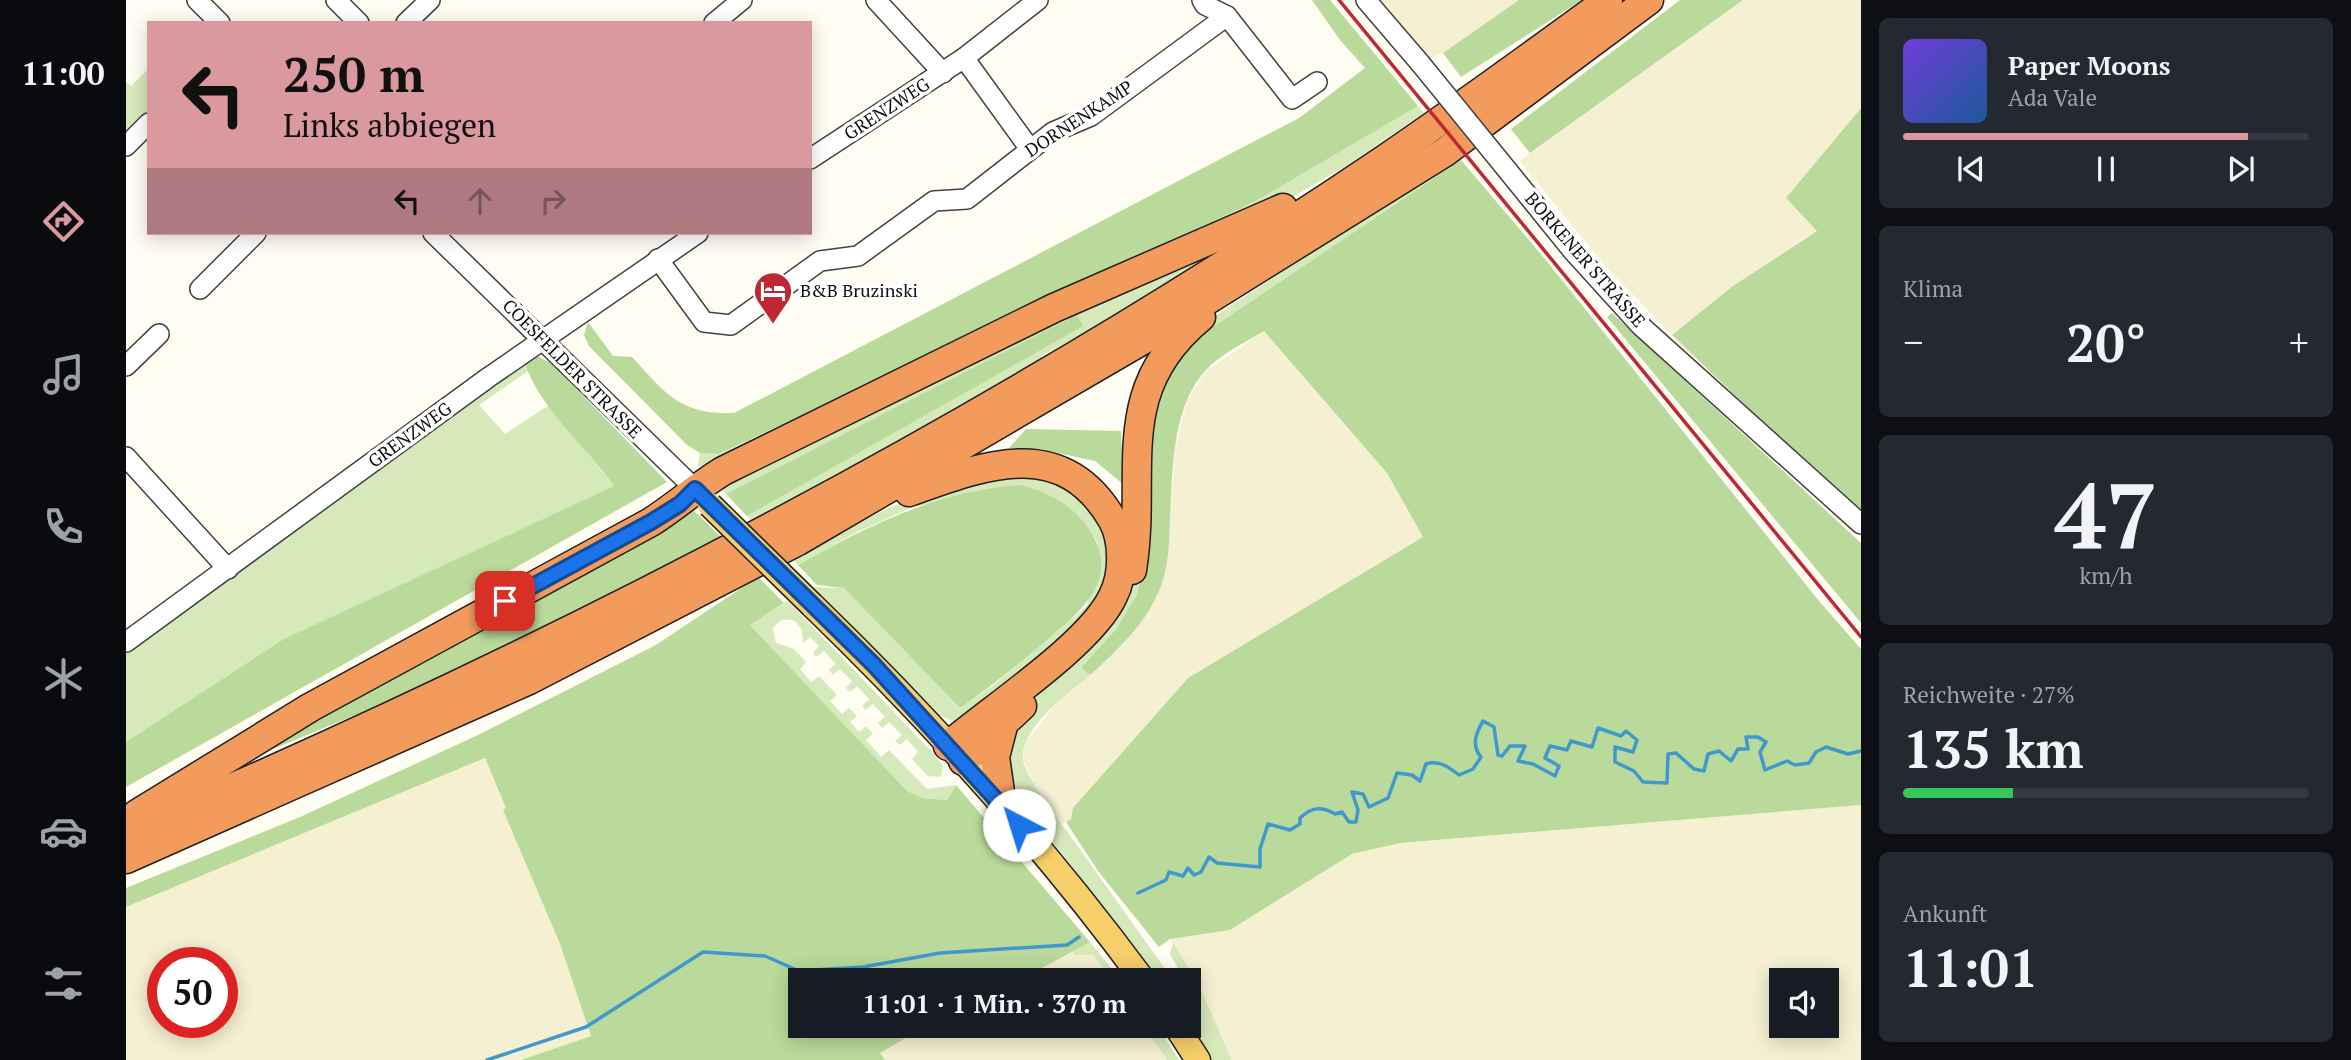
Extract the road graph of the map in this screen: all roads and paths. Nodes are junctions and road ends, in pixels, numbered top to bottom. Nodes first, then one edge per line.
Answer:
1 (197, 0) edge
2 (336, 0) edge
3 (430, 0) edge
4 (742, 0) edge
5 (876, 0) edge
6 (1202, 0) edge
7 (1366, 0) edge
8 (1608, 0) edge
9 (1649, 0) edge
10 (1034, 1) edge
11 (1227, 16) junction
12 (218, 21) edge
13 (357, 21) edge
14 (408, 21) edge
15 (716, 21) edge
16 (964, 58) junction
17 (943, 73) junction
18 (1317, 82) dead end
19 (147, 127) edge
20 (126, 146) edge
21 (1030, 149) junction
22 (812, 158) edge
23 (1386, 158) junction
24 (254, 235) edge
25 (435, 235) edge
26 (695, 235) edge
27 (1275, 257) junction
28 (658, 259) junction
29 (200, 289) dead end
30 (159, 334) dead end
31 (544, 339) junction
32 (126, 366) edge
33 (126, 457) edge
34 (702, 497) junction
35 (1861, 524) edge
36 (798, 541) junction
37 (228, 569) junction
38 (126, 642) edge
39 (1003, 726) junction
40 (956, 754) junction
41 (1002, 806) junction
42 (126, 820) edge
43 (126, 834) edge
44 (126, 859) edge
45 (1133, 968) edge
46 (1183, 1038) edge
47 (1198, 1060) edge

1 - 12 street
2 - 13 street
3 - 14 street
4 - 15 street
5 - 17 street
6 - 11 street
7 - 35 street, BORKENER STRASSE, bridge
8 - 23 highway
9 - 27 highway
10 - 16 street, GRENZWEG
11 - 18 street
11 - 21 street, DORNENKAMP
16 - 17 street, GRENZWEG
16 - 21 street
17 - 22 street, GRENZWEG
19 - 20 street
21 - 28 street, DORNENKAMP
23 - 34 highway
23 - 43 highway
24 - 29 street
25 - 31 street, COESFELDER STRASSE
26 - 28 street, GRENZWEG
27 - 36 highway
27 - 39 highway
28 - 31 street, GRENZWEG
30 - 32 street
31 - 34 street, COESFELDER STRASSE
31 - 37 street, GRENZWEG
33 - 37 street
34 - 40 main road, bridge
34 - 42 highway
36 - 40 highway
36 - 44 highway
37 - 38 street, GRENZWEG
39 - 40 highway
39 - 41 highway
40 - 41 main road
41 - 45 main road
46 - 47 main road

